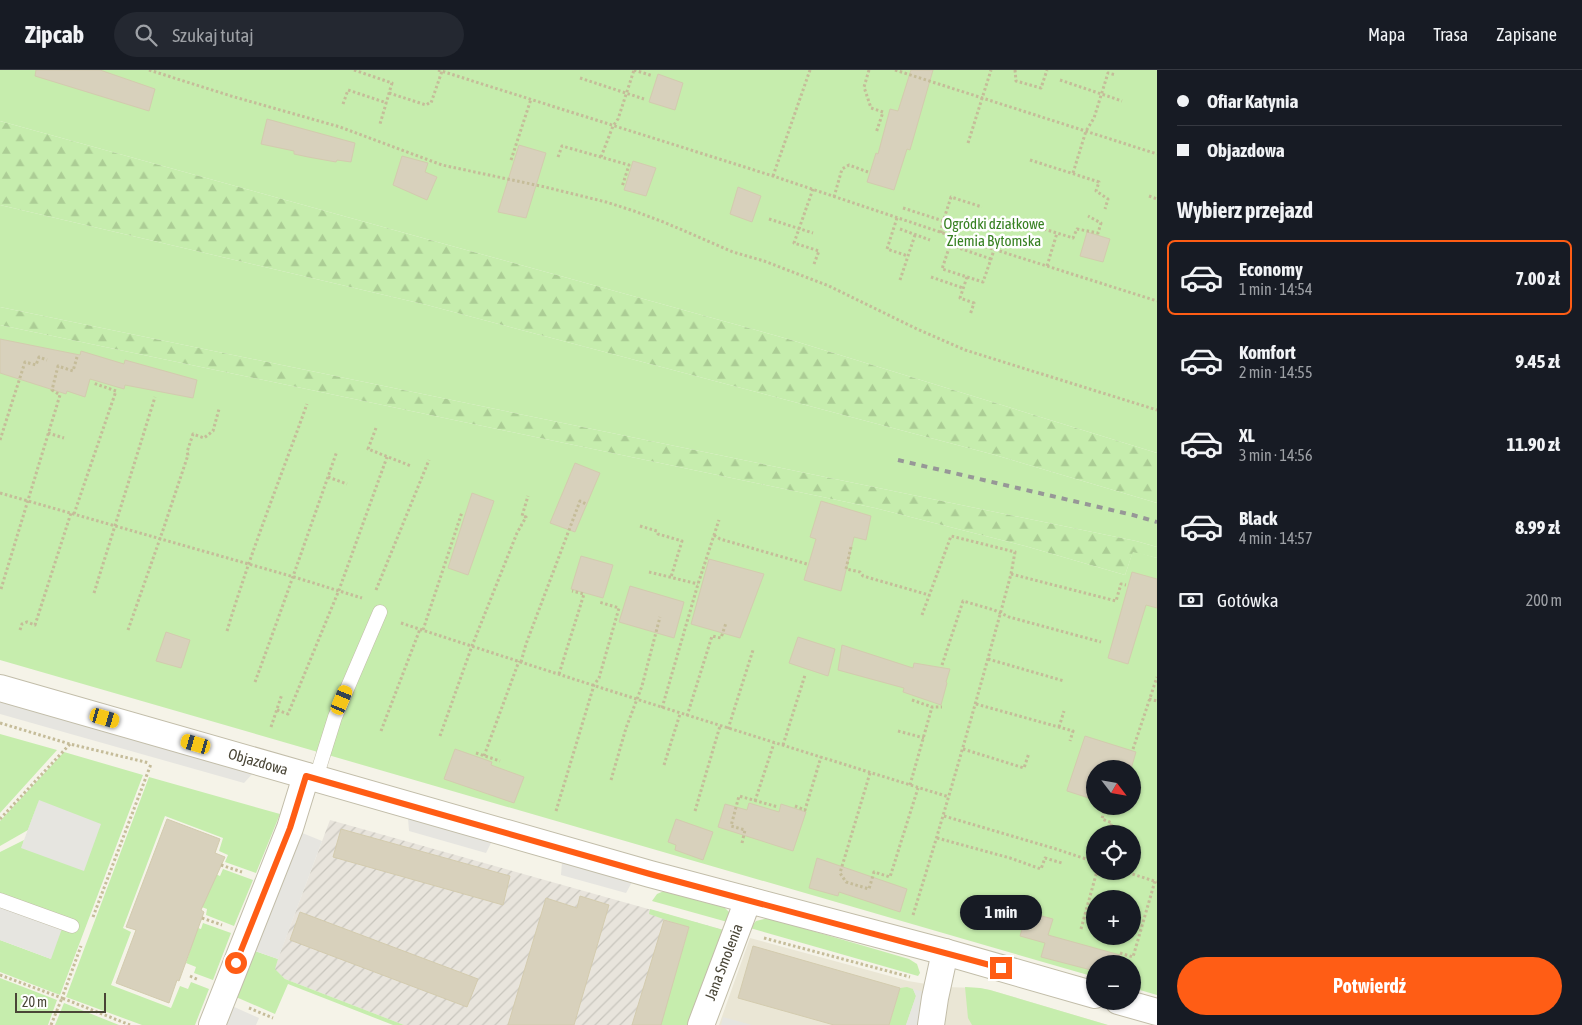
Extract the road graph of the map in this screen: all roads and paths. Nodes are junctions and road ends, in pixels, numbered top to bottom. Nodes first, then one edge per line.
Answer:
1 (149, 70) edge
2 (354, 70) edge
3 (634, 70) edge
4 (810, 70) edge
5 (870, 70) edge
6 (895, 70) edge
7 (991, 70) edge
8 (1015, 70) edge
9 (1047, 70) edge
10 (442, 71) edge
11 (906, 72) edge
12 (653, 76) dead end
13 (1116, 76) dead end
14 (580, 78) dead end
15 (1060, 80) dead end
16 (390, 93) junction
17 (626, 93) junction
18 (1102, 94) junction
19 (982, 98) junction
20 (644, 99) dead end
21 (531, 100) junction
22 (1122, 101) dead end
23 (387, 102) junction
24 (343, 104) dead end
25 (380, 124) dead end
26 (613, 126) junction
27 (1086, 131) junction
28 (876, 133) dead end
29 (968, 143) dead end
30 (1157, 154) edge
31 (558, 157) dead end
32 (601, 157) junction
33 (511, 160) dead end
34 (1030, 160) dead end
35 (868, 172) dead end
36 (1073, 173) junction
37 (774, 176) junction
38 (622, 187) dead end
39 (813, 189) junction
40 (1149, 196) dead end
41 (834, 197) junction
42 (1157, 199) edge
43 (982, 207) dead end
44 (903, 208) dead end
45 (1105, 209) dead end
46 (1088, 216) dead end
47 (898, 218) junction
48 (770, 219) dead end
49 (943, 221) junction
50 (962, 227) dead end
51 (799, 229) junction
52 (900, 229) dead end
53 (1044, 229) dead end
54 (813, 233) dead end
55 (941, 233) junction
56 (1057, 233) junction
57 (915, 235) junction
58 (930, 240) dead end
59 (994, 250) junction
60 (908, 256) junction
61 (991, 259) junction
62 (814, 264) dead end
63 (1047, 266) junction
64 (931, 277) dead end
65 (967, 277) junction
66 (900, 280) dead end
67 (963, 288) junction
68 (1157, 301) edge
69 (970, 315) dead end
70 (77, 357) dead end
71 (47, 360) dead end
72 (93, 382) dead end
73 (155, 398) dead end
74 (306, 404) dead end
75 (219, 409) dead end
76 (1157, 410) edge
77 (376, 428) dead end
78 (48, 433) junction
79 (64, 438) dead end
80 (0, 440) edge
81 (336, 451) dead end
82 (386, 456) junction
83 (429, 460) dead end
84 (411, 466) dead end
85 (328, 477) junction
86 (347, 484) dead end
87 (0, 493) edge
88 (528, 496) dead end
89 (28, 501) junction
90 (586, 504) dead end
91 (462, 512) dead end
92 (72, 514) junction
93 (719, 520) dead end
94 (116, 526) junction
95 (640, 526) dead end
96 (714, 535) junction
97 (160, 539) junction
98 (851, 547) dead end
99 (249, 564) junction
100 (807, 564) dead end
101 (649, 572) dead end
102 (1010, 574) junction
103 (294, 577) junction
104 (671, 577) junction
105 (698, 584) junction
106 (1126, 585) dead end
107 (1, 589) edge
108 (339, 590) junction
109 (572, 591) dead end
110 (94, 593) dead end
111 (929, 595) junction
112 (368, 602) junction
113 (599, 602) dead end
114 (380, 612) junction
115 (1000, 613) junction
116 (922, 615) dead end
117 (660, 617) dead end
118 (726, 623) dead end
119 (20, 630) dead end
120 (128, 630) dead end
121 (421, 630) junction
122 (227, 631) dead end
123 (1101, 642) dead end
124 (472, 646) junction
125 (753, 650) dead end
126 (988, 659) junction
127 (520, 662) junction
128 (942, 665) dead end
129 (558, 674) junction
130 (805, 675) dead end
131 (1157, 677) edge
132 (1064, 681) dead end
133 (255, 682) dead end
134 (594, 685) junction
135 (0, 688) edge
136 (282, 694) dead end
137 (636, 698) junction
138 (1149, 699) junction
139 (912, 700) dead end
140 (1157, 702) edge
141 (976, 704) junction
142 (932, 707) junction
143 (942, 707) dead end
144 (662, 708) junction
145 (277, 710) junction
146 (1064, 710) dead end
147 (680, 714) junction
148 (687, 716) junction
149 (0, 723) edge
150 (271, 726) dead end
151 (720, 726) junction
152 (1059, 727) junction
153 (728, 729) junction
154 (381, 731) dead end
155 (898, 731) dead end
156 (440, 736) dead end
157 (924, 738) junction
158 (1070, 741) dead end
159 (774, 743) junction
160 (70, 744) junction
161 (783, 745) junction
162 (963, 749) junction
163 (1133, 749) dead end
164 (1028, 753) dead end
165 (476, 754) dead end
166 (484, 756) junction
167 (821, 757) junction
168 (500, 761) dead end
169 (664, 765) dead end
170 (870, 772) junction
171 (311, 777) junction
172 (611, 780) dead end
173 (910, 785) junction
174 (918, 788) junction
175 (141, 790) dead end
176 (949, 797) junction
177 (755, 801) junction
178 (795, 806) dead end
179 (778, 807) dead end
180 (556, 811) dead end
181 (695, 811) dead end
182 (1103, 815) edge
183 (944, 816) junction
184 (0, 819) edge
185 (1111, 825) edge
186 (937, 838) junction
187 (742, 843) dead end
188 (1086, 859) edge
189 (1062, 863) dead end
190 (1141, 877) edge
191 (1095, 880) edge
192 (1156, 882) edge
193 (0, 900) edge
194 (748, 900) junction
195 (72, 926) dead end
196 (1081, 929) dead end
197 (905, 942) junction
198 (945, 952) junction
199 (1120, 953) dead end
200 (1086, 992) edge
201 (1141, 1007) edge
202 (1157, 1012) edge
203 (51, 1025) edge
204 (130, 1025) edge
205 (212, 1025) edge
206 (701, 1025) edge
207 (931, 1025) edge

1 - 76 path
2 - 16 path
3 - 12 path
3 - 17 path
4 - 37 path
5 - 28 path
6 - 11 path
7 - 19 path
8 - 9 path
10 - 16 path
10 - 21 path
11 - 19 path
13 - 18 path
14 - 17 path
15 - 18 path
16 - 23 path
17 - 20 path
17 - 26 path
18 - 22 path
18 - 27 path
19 - 27 path
19 - 29 path
21 - 26 path
21 - 33 path
23 - 24 path
23 - 25 path
26 - 32 path
26 - 37 path
27 - 30 path
27 - 36 path
31 - 32 path
32 - 38 path
34 - 36 path
35 - 41 path
36 - 45 path
37 - 39 path
39 - 41 path
39 - 51 path
40 - 42 path
41 - 47 path
43 - 49 path
44 - 49 path
46 - 56 path
47 - 55 path
47 - 60 path
48 - 51 path
49 - 50 path
49 - 55 path
51 - 54 path
51 - 62 path
52 - 57 path
53 - 56 path
55 - 59 path
56 - 63 path
57 - 58 path
57 - 60 path
59 - 61 path
59 - 63 path
60 - 66 path
61 - 65 path
61 - 65 path
63 - 68 path
64 - 67 path
65 - 67 path
67 - 69 path
70 - 78 path
71 - 80 path
72 - 92 path
73 - 94 path
74 - 99 path
75 - 97 path
77 - 82 path
78 - 79 path
78 - 89 path
81 - 85 path
82 - 84 path
82 - 108 path
83 - 112 path
85 - 86 path
85 - 103 path
87 - 89 path
88 - 124 path
89 - 92 path
89 - 107 path
90 - 127 path
91 - 121 path
92 - 94 path
92 - 119 path
93 - 96 path
94 - 97 path
94 - 110 path
95 - 104 path
96 - 100 path
96 - 105 path
97 - 99 path
97 - 120 path
98 - 111 path
99 - 103 path
99 - 122 path
101 - 104 path
102 - 106 path
102 - 111 path
102 - 115 path
103 - 108 path
103 - 133 path
104 - 105 path
105 - 144 path
108 - 112 path
108 - 145 path
109 - 129 path
111 - 116 path
112 - 114 path
113 - 134 path
114 - 121 path
114 - 171 lane
115 - 123 path
115 - 126 path
115 - 128 path
117 - 137 path
118 - 148 path
121 - 124 path
121 - 154 path
124 - 127 path
124 - 156 path
125 - 153 path
126 - 132 path
126 - 141 path
127 - 129 path
127 - 166 path
129 - 134 path
130 - 161 path
131 - 138 path
134 - 137 path
134 - 180 path
135 - 171 street, Objazdowa
136 - 145 path
137 - 144 path
137 - 172 path
138 - 140 path
138 - 163 path
139 - 142 path
141 - 152 path
141 - 162 path
142 - 143 path
142 - 157 path
144 - 147 path
145 - 150 path
146 - 152 path
147 - 148 path
147 - 169 path
148 - 151 path
149 - 160 path
151 - 153 path
151 - 181 path
152 - 158 path
153 - 159 path
155 - 157 path
157 - 173 path
159 - 161 path
159 - 177 path
160 - 175 path
160 - 184 path
161 - 167 path
162 - 164 path
162 - 176 path
165 - 166 path
166 - 168 path
167 - 170 path
167 - 178 path
170 - 173 path
170 - 174 path
171 - 194 street, Objazdowa
171 - 205 street
173 - 174 path
174 - 176 path
176 - 183 path
177 - 179 path
177 - 187 path
182 - 185 path
183 - 186 path
183 - 188 path
186 - 189 path
186 - 197 path
190 - 192 path
191 - 196 path
192 - 199 path
193 - 195 lane
194 - 197 street, Objazdowa
194 - 206 street, Jana Smolenia
197 - 198 street, Objazdowa
198 - 200 street, Objazdowa
198 - 207 street
201 - 202 street
203 - 204 path

